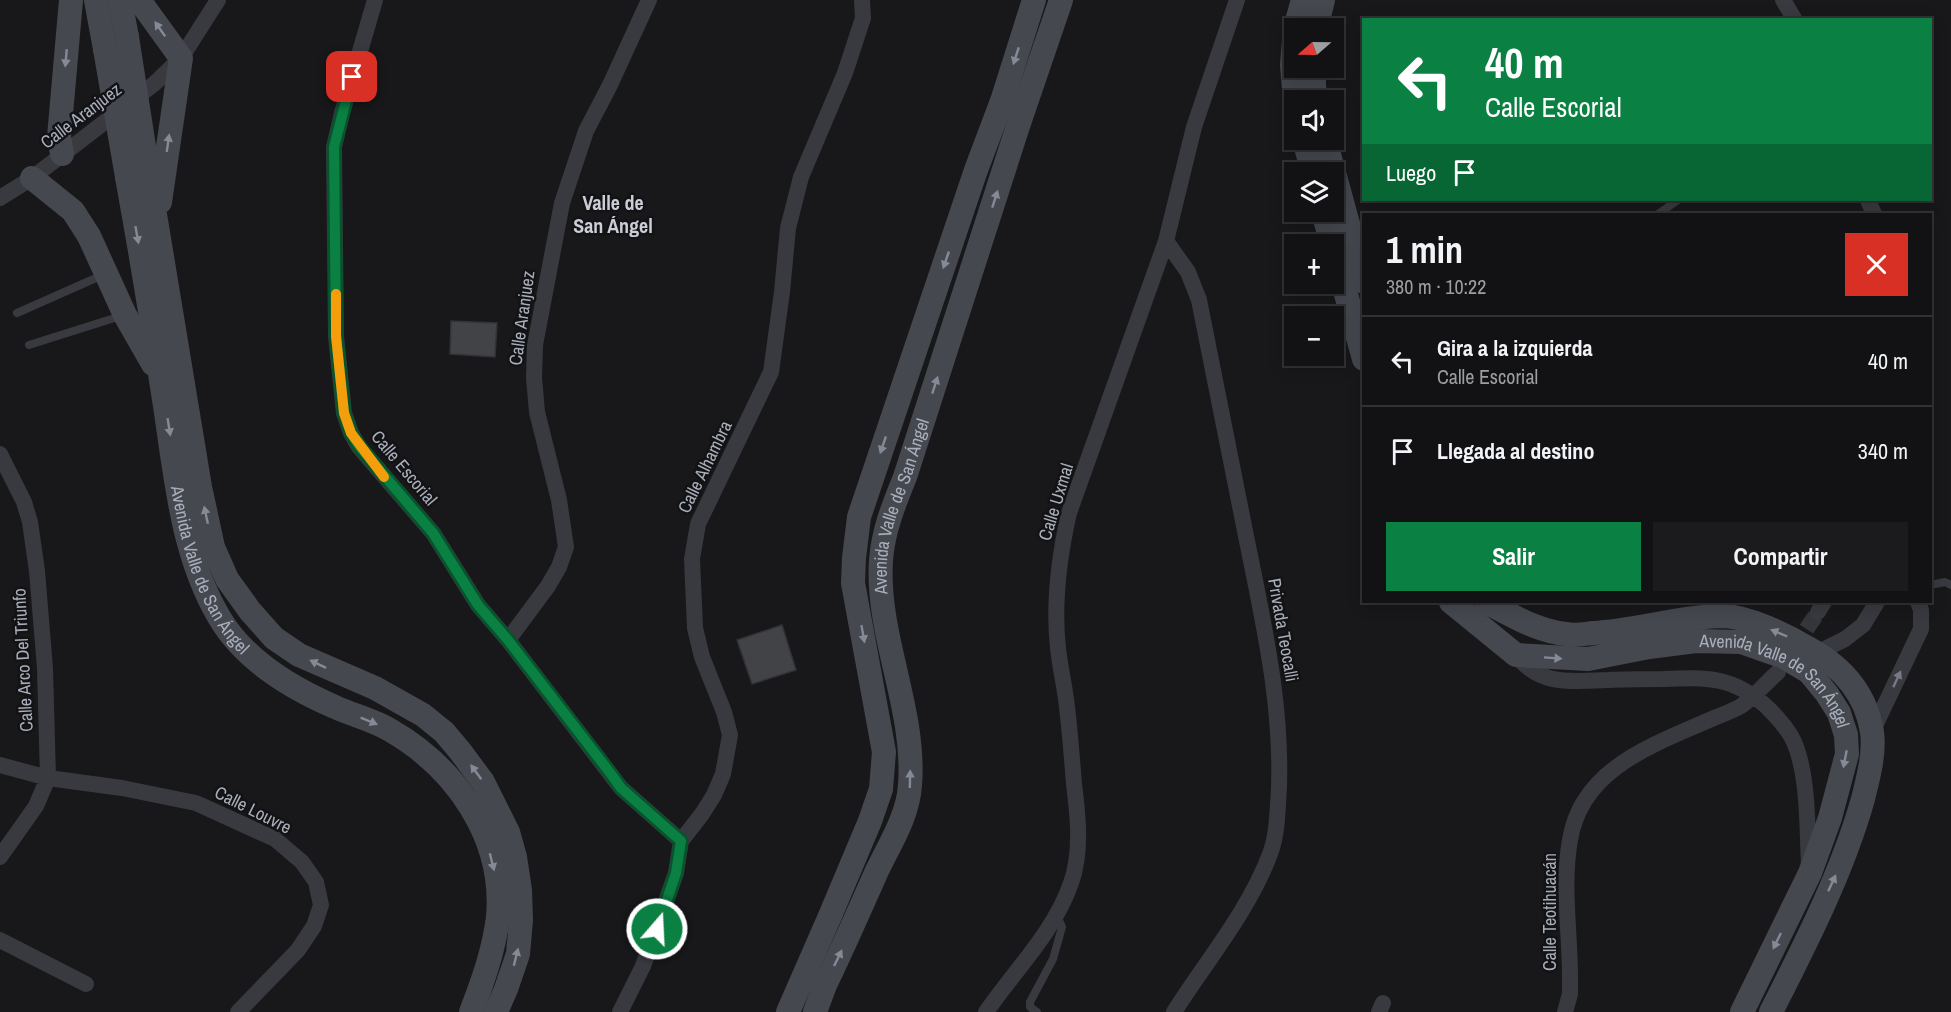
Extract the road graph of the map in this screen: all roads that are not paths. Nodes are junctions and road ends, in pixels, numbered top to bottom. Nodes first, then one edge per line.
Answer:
1 (71, 0) edge
2 (96, 0) edge
3 (120, 0) edge
4 (139, 0) edge
5 (218, 0) edge
6 (375, 0) edge
7 (649, 0) edge
8 (862, 0) edge
9 (874, 0) edge
10 (1034, 0) edge
11 (1061, 0) edge
12 (1237, 0) edge
13 (1303, 0) edge
14 (1323, 0) edge
15 (1783, 0) edge
16 (863, 18) junction
17 (1298, 18) edge
18 (1318, 18) edge
19 (1794, 18) edge
20 (181, 58) junction
21 (1328, 150) edge
22 (62, 154) junction
23 (137, 175) junction
24 (32, 178) junction
25 (0, 198) edge
26 (1677, 201) edge
27 (1659, 213) edge
28 (157, 222) junction
29 (1166, 241) junction
30 (105, 273) junction
31 (1362, 275) edge
32 (1344, 287) edge
33 (17, 313) dead end
34 (125, 315) junction
35 (29, 345) dead end
36 (1362, 351) edge
37 (161, 377) junction
38 (0, 454) edge
39 (1932, 585) edge
40 (1951, 585) edge
41 (1457, 603) edge
42 (1876, 603) edge
43 (1918, 603) edge
44 (1481, 607) edge
45 (508, 640) junction
46 (1817, 653) junction
47 (1516, 656) junction
48 (1778, 672) dead end
49 (1753, 694) junction
50 (1862, 700) junction
51 (1839, 713) junction
52 (1872, 732) junction
53 (0, 765) edge
54 (48, 778) junction
55 (681, 841) junction
56 (0, 857) edge
57 (1810, 873) junction
58 (1056, 916) junction
59 (0, 940) edge
60 (86, 984) dead end
61 (238, 1012) edge
62 (471, 1012) edge
63 (496, 1012) edge
64 (620, 1012) edge
65 (788, 1012) edge
66 (815, 1012) edge
67 (987, 1012) edge
68 (1037, 1012) edge
69 (1174, 1012) edge
70 (1565, 1012) edge
71 (1742, 1012) edge
72 (1771, 1012) edge

1 -> 22 street
2 - 23 street, Avenida Valle de San Ángel, bridge
3 - 23 street, Avenida Valle de San Ángel, bridge
20 -> 4 street
5 - 20 street, Calle Aranjuez
6 - 45 street, Calle Escorial
7 - 45 street, Calle Aranjuez
8 - 16 street, Calle Alhambra
9 - 16 street
10 -> 65 street, Avenida Valle de San Ángel
66 -> 11 street, Avenida Valle de San Ángel
12 - 29 street, Calle Uxmal
13 - 17 street
14 - 18 street
15 - 19 street
16 - 55 street, Calle Alhambra
20 - 22 street, Calle Aranjuez
28 -> 20 street
21 - 31 street
22 - 24 street, Calle Aranjuez
23 - 28 street, Avenida Valle de San Ángel
23 -> 37 street, Avenida Valle de San Ángel
24 - 25 street, Calle Aranjuez
24 - 30 street
26 - 27 lane
63 -> 28 street, Avenida Valle de San Ángel
29 - 58 street, Calle Uxmal
29 - 69 street, Privada Teocalli
30 - 33 lane
30 - 34 street
32 - 36 street
34 - 35 lane
34 - 37 street
37 -> 62 street, Avenida Valle de San Ángel
38 - 54 street, Calle Arco Del Triunfo
39 - 40 lane
41 - 44 street, Avenida Valle de San Ángel
42 - 46 street
52 -> 43 street
46 -> 44 street, Avenida Valle de San Ángel
44 - 47 street, Avenida Valle de San Ángel
45 - 55 street, Calle Escorial
46 - 50 street, Avenida Valle de San Ángel
47 - 49 street
47 -> 51 street, Avenida Valle de San Ángel
48 - 49 street, Calle Teotihuacán
49 - 57 street
49 - 70 street, Calle Teotihuacán
50 - 51 street
50 - 52 street, Avenida Valle de San Ángel
51 -> 57 street, Avenida Valle de San Ángel
72 -> 52 street, Avenida Valle de San Ángel
53 - 54 street, Calle Louvre
54 - 56 street, Calle Arco Del Triunfo
54 - 61 street, Calle Louvre
55 - 64 street, Calle Alhambra
57 -> 71 street, Avenida Valle de San Ángel
58 - 67 street, Calle Uxmal
58 - 68 lane
59 - 60 street

